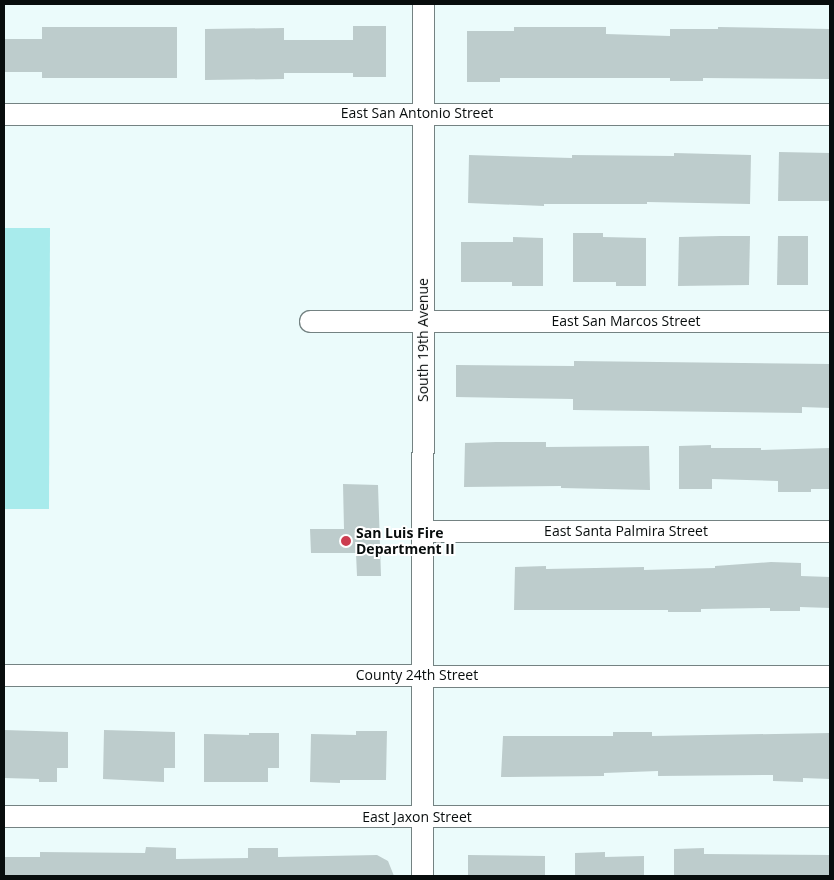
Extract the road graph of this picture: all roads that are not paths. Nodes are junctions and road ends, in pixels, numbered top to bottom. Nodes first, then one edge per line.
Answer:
1 (423, 4) edge
2 (423, 113) junction
3 (4, 114) edge
4 (830, 114) edge
5 (310, 320) dead end
6 (423, 320) junction
7 (830, 321) edge
8 (422, 531) junction
9 (830, 531) edge
10 (4, 674) edge
11 (422, 676) junction
12 (830, 676) edge
13 (4, 816) edge
14 (830, 816) edge
15 (422, 817) junction
16 (422, 876) edge

1 - 2 street, South 19th Avenue
2 - 3 street, East San Antonio Street
2 - 4 street, East San Antonio Street
2 - 6 street, South 19th Avenue
5 - 6 street, East San Marcos Street
6 - 7 street, East San Marcos Street
6 - 8 street, South 19th Avenue
8 - 9 street, East Santa Palmira Street
8 - 11 street, South 19th Avenue
10 - 11 street, County 24th Street
11 - 12 street, County 24th Street
11 - 15 street, South 19th Avenue
13 - 15 street, East Jaxon Street
14 - 15 street, East Jaxon Street
15 - 16 street, South 19th Avenue

